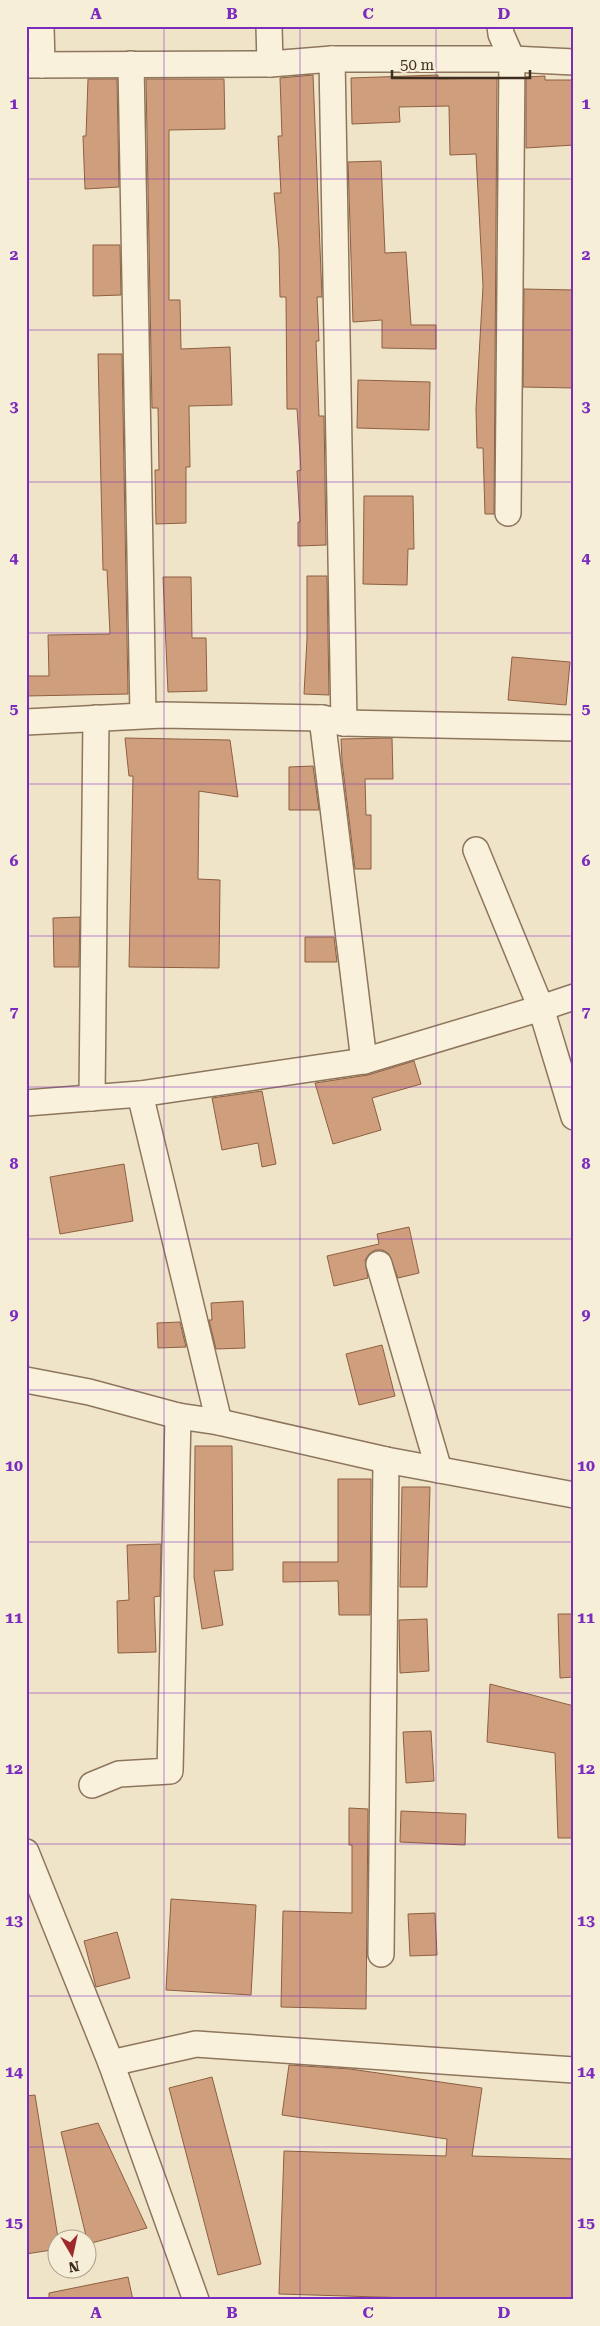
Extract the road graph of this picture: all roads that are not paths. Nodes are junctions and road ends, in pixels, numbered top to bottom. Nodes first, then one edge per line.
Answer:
1 (41, 26) edge
2 (268, 26) edge
3 (500, 26) edge
4 (332, 58) junction
5 (512, 60) junction
6 (574, 62) edge
7 (132, 64) junction
8 (270, 64) junction
9 (34, 65) edge
10 (508, 513) dead end
11 (143, 715) junction
12 (96, 718) junction
13 (333, 720) junction
14 (26, 722) edge
15 (574, 728) edge
16 (476, 850) dead end
17 (574, 997) edge
18 (541, 1008) junction
19 (364, 1061) junction
20 (140, 1094) junction
21 (92, 1098) junction
22 (26, 1103) edge
23 (574, 1117) edge
24 (379, 1264) dead end
25 (26, 1380) edge
26 (178, 1416) junction
27 (219, 1422) junction
28 (386, 1460) junction
29 (439, 1470) junction
30 (574, 1495) edge
31 (92, 1785) dead end
32 (26, 1852) edge
33 (381, 1954) dead end
34 (111, 2063) junction
35 (574, 2070) edge
36 (196, 2300) edge

1 - 9 street
2 - 8 street
3 - 5 street
4 - 5 street
4 - 8 street
4 - 13 street
5 - 6 street
5 - 10 street
7 - 8 street
7 - 9 street
7 - 11 street
11 - 12 street
11 - 13 street
12 - 14 street
12 - 21 street
13 - 15 street
13 - 19 street
16 - 18 street
17 - 18 street
18 - 19 street
18 - 23 street
19 - 20 street
20 - 21 street
20 - 27 street
21 - 22 street
24 - 29 street
25 - 26 street
26 - 27 street
26 - 31 street
27 - 28 street
28 - 29 street
28 - 33 street
29 - 30 street
32 - 34 street
34 - 35 street
34 - 36 street

